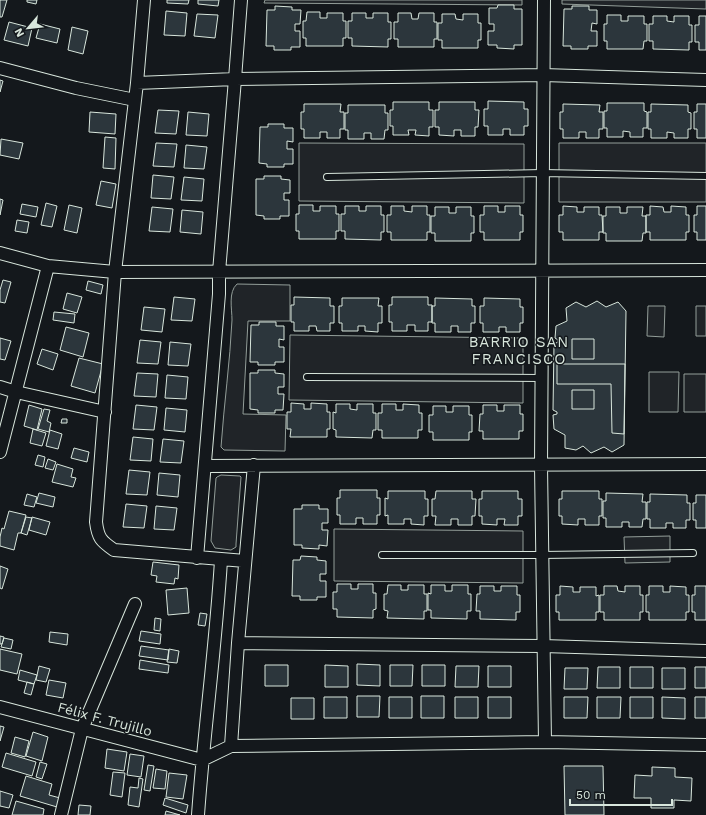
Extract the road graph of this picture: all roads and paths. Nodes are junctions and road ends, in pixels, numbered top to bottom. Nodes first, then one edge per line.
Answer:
1 (144, 0) edge
2 (241, 0) edge
3 (544, 0) edge
4 (0, 68) edge
5 (543, 75) junction
6 (236, 78) junction
7 (706, 80) edge
8 (137, 83) junction
9 (135, 100) junction
10 (542, 173) junction
11 (706, 176) edge
12 (327, 177) dead end
13 (0, 253) edge
14 (48, 266) junction
15 (542, 270) junction
16 (706, 270) edge
17 (115, 272) junction
18 (218, 272) junction
19 (307, 377) dead end
20 (541, 378) junction
21 (0, 387) edge
22 (16, 392) junction
23 (105, 412) junction
24 (0, 452) edge
25 (706, 464) edge
26 (254, 465) junction
27 (205, 466) junction
28 (541, 466) junction
29 (693, 553) dead end
30 (382, 555) dead end
31 (542, 555) junction
32 (197, 558) junction
33 (221, 560) junction
34 (245, 561) junction
35 (135, 604) dead end
36 (238, 643) junction
37 (543, 646) junction
38 (706, 650) edge
39 (0, 707) edge
40 (82, 729) junction
41 (545, 742) junction
42 (706, 745) edge
43 (231, 746) junction
44 (202, 760) junction
45 (62, 815) edge
46 (198, 815) edge

1 - 8 street
2 - 6 street
3 - 5 street
4 - 9 street
5 - 6 street
5 - 7 street
5 - 10 street
6 - 8 street
6 - 18 street
8 - 9 street
9 - 17 street
10 - 11 lane
10 - 12 lane
10 - 15 street
13 - 14 street
14 - 17 street
14 - 22 street
15 - 16 street
15 - 18 street
15 - 20 street
17 - 18 street
17 - 23 street
18 - 27 street
19 - 20 lane
20 - 28 street
21 - 22 street
22 - 23 street
22 - 24 street
23 - 32 street
25 - 28 street
26 - 27 street
26 - 28 street
26 - 34 street
27 - 32 street
28 - 31 street
29 - 31 lane
30 - 31 lane
31 - 37 street
32 - 33 street
33 - 34 street
33 - 44 street
34 - 36 street
35 - 40 street
36 - 37 street
36 - 43 street
37 - 38 street
37 - 41 street
39 - 40 street, Félix F. Trujillo
40 - 44 street, Félix F. Trujillo
40 - 45 street
41 - 42 street
41 - 43 street
43 - 44 street
44 - 46 street

